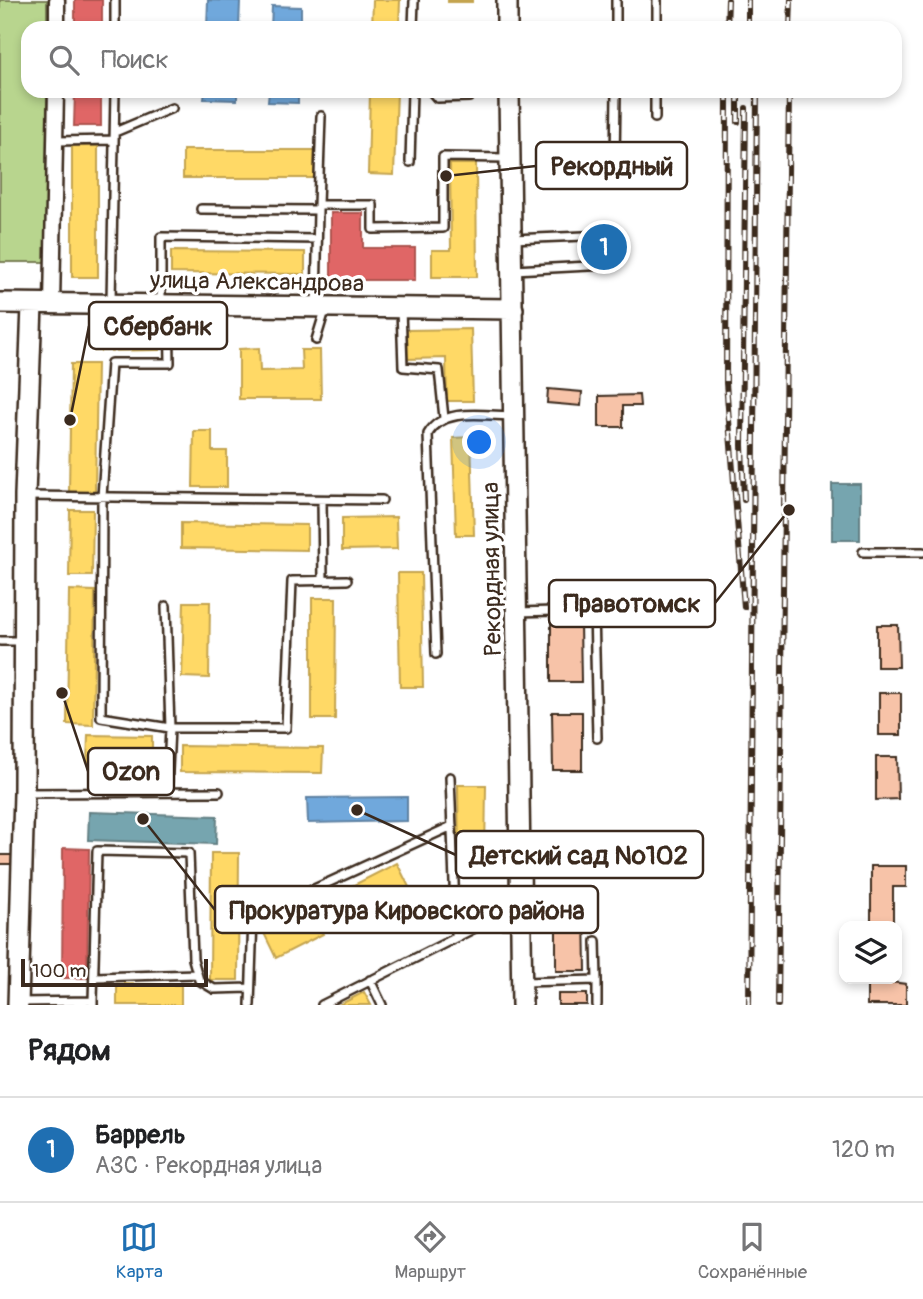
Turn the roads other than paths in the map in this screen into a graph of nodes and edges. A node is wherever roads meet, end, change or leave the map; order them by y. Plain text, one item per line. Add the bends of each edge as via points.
1 (57, 0) edge
2 (116, 0) edge
3 (414, 0) edge
4 (507, 0) edge
5 (616, 0) edge
6 (657, 0) edge
7 (57, 21) edge
8 (115, 21) edge
9 (413, 21) edge
10 (508, 21) edge
11 (616, 21) edge
12 (657, 21) edge
13 (56, 98) edge
14 (115, 98) edge
15 (412, 98) edge
16 (509, 98) edge
17 (616, 98) edge
18 (655, 98) edge
19 (172, 108) dead end
20 (321, 116) dead end
21 (654, 118) dead end
22 (115, 136) junction
23 (55, 141) junction
24 (511, 158) junction
25 (410, 162) dead end
26 (615, 163) dead end
27 (318, 208) junction
28 (201, 209) dead end
29 (317, 239) junction
30 (511, 239) junction
31 (512, 270) junction
32 (0, 303) edge
33 (32, 305) junction
34 (165, 305) junction
35 (52, 306) junction
36 (111, 306) junction
37 (321, 306) junction
38 (401, 308) junction
39 (513, 309) junction
40 (316, 340) dead end
41 (514, 416) junction
42 (444, 418) junction
43 (25, 495) junction
44 (102, 497) junction
45 (322, 500) junction
46 (382, 500) dead end
47 (863, 552) dead end
48 (923, 552) edge
49 (323, 580) junction
50 (347, 580) dead end
51 (166, 606) dead end
52 (516, 612) junction
53 (0, 641) edge
54 (24, 641) junction
55 (436, 654) dead end
56 (170, 728) junction
57 (597, 738) dead end
58 (450, 777) dead end
59 (167, 792) junction
60 (219, 792) dead end
61 (24, 793) junction
62 (452, 826) junction
63 (520, 924) junction
64 (456, 935) junction
65 (596, 941) dead end
66 (197, 974) junction
67 (94, 977) junction
68 (370, 980) junction
69 (597, 980) junction
70 (522, 982) junction
71 (250, 988) junction
72 (93, 1003) edge
73 (18, 1004) edge
74 (250, 1005) edge
75 (323, 1005) edge
76 (382, 1005) edge
77 (522, 1005) edge
78 (597, 1005) edge

1 - 7 street
2 - 8 lane
3 - 9 lane
4 - 10 street
5 - 11 lane
6 - 12 lane
13 - 23 street
14 - 22 lane
15 - 25 lane
16 - 24 street, Рекордная улица
17 - 26 lane
18 - 21 lane
19 - 22 lane
20 - 27 lane
22 - 23 lane
22 - 36 lane
23 - 35 street
24 - 27 lane via 443,157 443,228 373,229 373,205
24 - 30 street, Рекордная улица
27 - 28 lane
27 - 29 lane
29 - 34 lane via 161,237
29 - 37 lane
30 - 31 street, Рекордная улица
30 - 31 lane via 608,235 608,265
31 - 39 street, Рекордная улица
32 - 33 street, улица Александрова
33 - 35 street, улица Александрова
33 - 43 street
34 - 36 street, улица Александрова
34 - 37 street, улица Александрова
34 - 44 lane via 170,363 111,363
35 - 36 street, улица Александрова
37 - 38 street, улица Александрова
37 - 40 lane
38 - 39 street, улица Александрова
38 - 42 lane via 403,367 439,370
39 - 41 street, Рекордная улица
41 - 42 lane
41 - 52 street, Рекордная улица
42 - 55 lane via 435,422 428,434
43 - 44 lane
43 - 54 street
44 - 45 lane
44 - 56 lane via 102,718
45 - 46 lane
45 - 49 lane
47 - 48 lane
49 - 50 lane
49 - 56 lane via 292,581 286,727
51 - 56 lane
52 - 57 lane via 594,610
52 - 63 street, Рекордная улица
53 - 54 lane
54 - 61 street
56 - 59 lane
58 - 62 lane
59 - 60 lane
59 - 61 lane
61 - 73 street
62 - 64 lane
62 - 71 lane via 253,917
63 - 64 lane via 485,923
63 - 70 street, Рекордная улица
64 - 68 lane
65 - 69 lane
66 - 67 lane
66 - 67 lane via 189,853 97,851
66 - 71 lane via 214,989
67 - 72 lane
68 - 75 lane
68 - 76 lane
69 - 70 lane
69 - 78 lane
70 - 77 street, Рекордная улица
71 - 74 lane
72 - 73 lane

